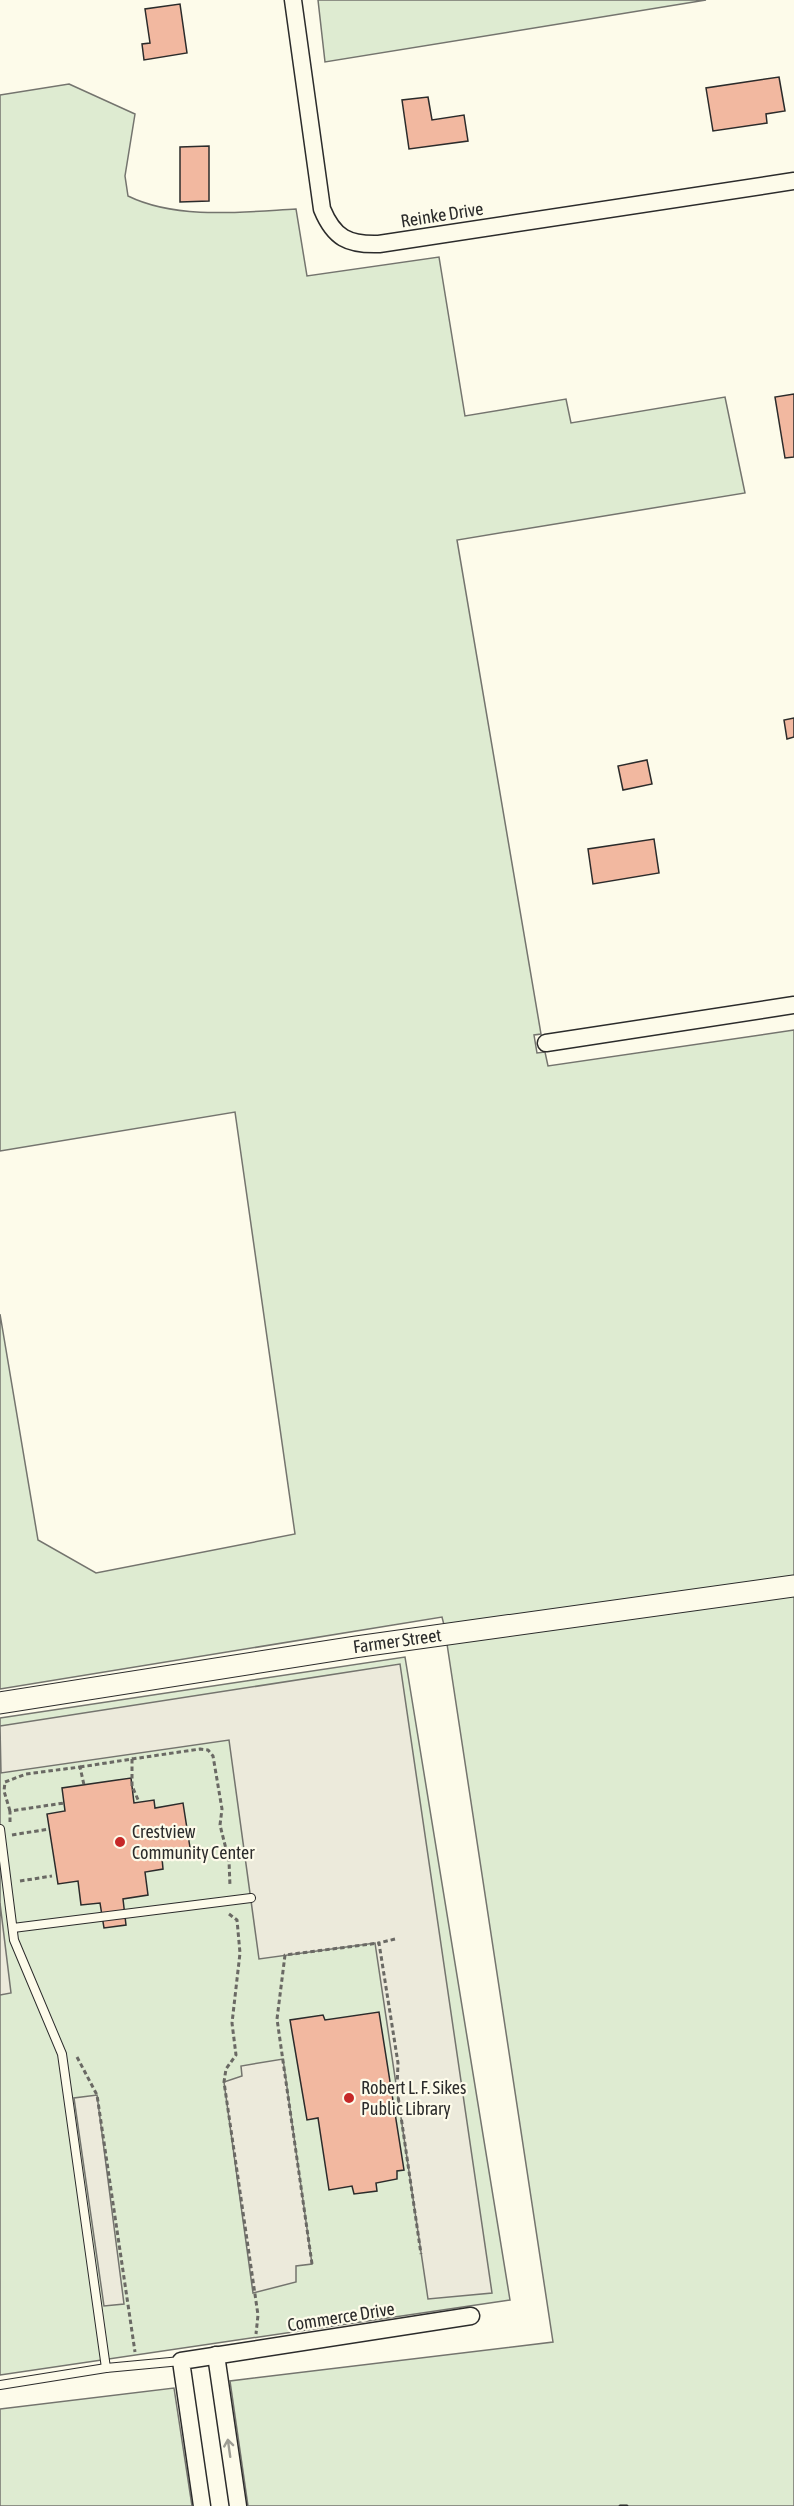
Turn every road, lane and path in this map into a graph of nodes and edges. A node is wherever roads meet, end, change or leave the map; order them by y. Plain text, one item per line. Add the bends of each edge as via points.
1 (293, 0) edge
2 (794, 181) edge
3 (794, 1005) edge
4 (546, 1043) dead end
5 (794, 1586) edge
6 (0, 1703) edge
7 (132, 1759) junction
8 (80, 1767) junction
9 (84, 1785) dead end
10 (139, 1802) dead end
11 (64, 1803) dead end
12 (10, 1811) junction
13 (0, 1829) edge
14 (50, 1829) dead end
15 (10, 1835) junction
16 (15, 1844) dead end
17 (18, 1874) dead end
18 (52, 1876) dead end
19 (251, 1898) dead end
20 (225, 1902) junction
21 (13, 1928) junction
22 (395, 1939) dead end
23 (379, 1943) junction
24 (76, 2056) dead end
25 (422, 2254) dead end
26 (312, 2264) dead end
27 (471, 2316) dead end
28 (256, 2337) dead end
29 (140, 2355) dead end
30 (216, 2355) junction
31 (181, 2361) junction
32 (106, 2368) junction
33 (0, 2385) edge
34 (202, 2506) edge
35 (238, 2506) edge

1 - 2 street, Reinke Drive via 322,209 328,224 339,235 358,245
3 - 4 street
5 - 6 street, Farmer Street via 355,1647
7 - 8 path
7 - 10 path via 132,1786
7 - 20 path via 200,1749 213,1756 230,1876 230,1886 223,1892
8 - 9 path
8 - 12 path via 26,1774 5,1782
11 - 12 path
12 - 15 path
13 - 21 lane
14 - 15 path
15 - 16 path
17 - 18 path via 16,1882
19 - 20 lane
20 - 21 lane
20 - 28 path via 227,1912 237,1920 240,1953 232,2023 236,2055 226,2069 224,2082 258,2315
21 - 32 lane via 14,1940 62,2054
22 - 23 path
23 - 25 path
23 - 26 path via 285,1955 277,2019
24 - 29 path via 97,2095 136,2358
27 - 30 street, Commerce Drive
30 - 31 street, Commerce Drive
35 -> 30 street
31 - 32 lane
31 - 34 street
32 - 33 lane

